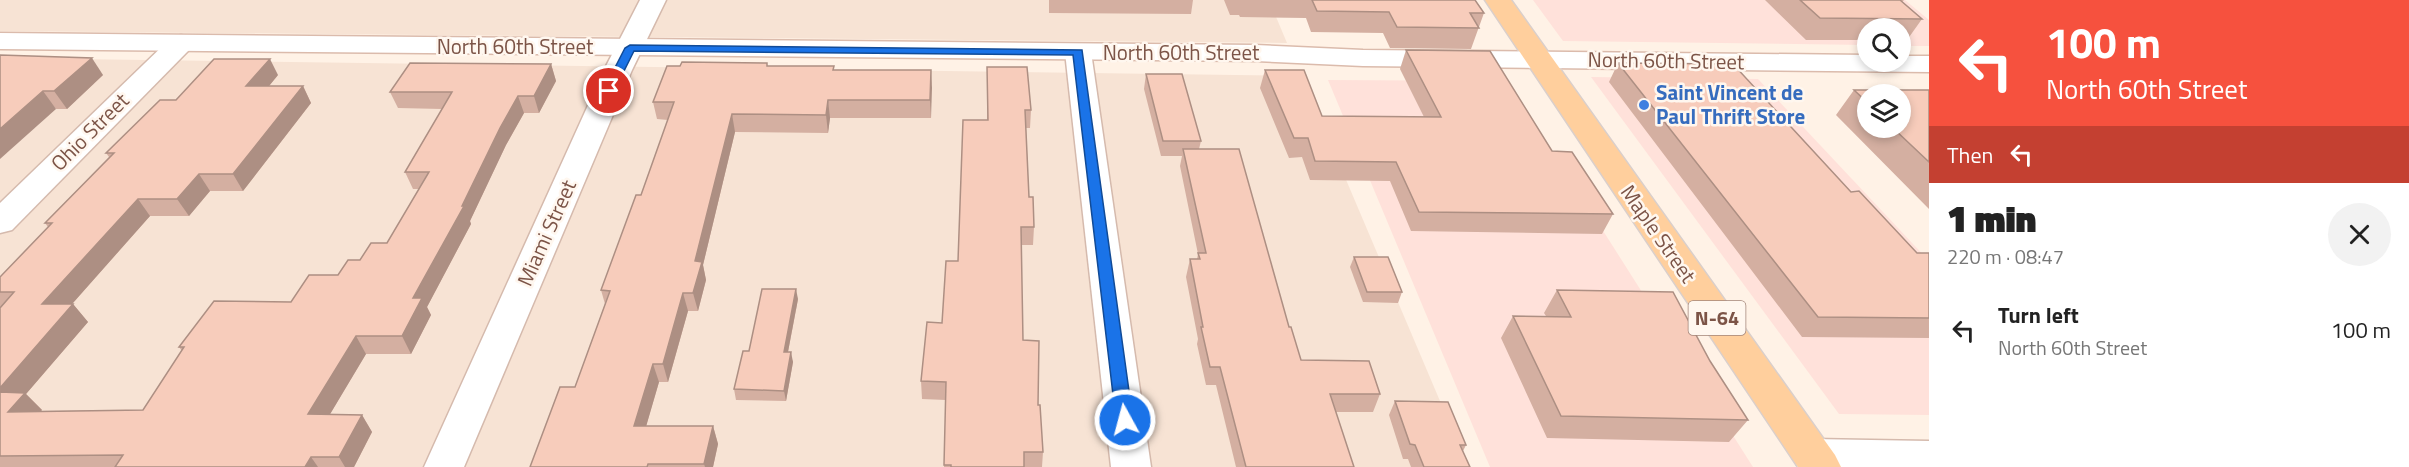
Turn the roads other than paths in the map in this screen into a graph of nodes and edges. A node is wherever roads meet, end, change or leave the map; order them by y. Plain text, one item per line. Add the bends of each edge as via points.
1 (653, 0) edge
2 (1498, 0) edge
3 (0, 41) edge
4 (181, 43) junction
5 (630, 48) junction
6 (1078, 52) junction
7 (1538, 60) junction
8 (1929, 64) edge
9 (0, 222) edge
10 (1929, 458) edge
11 (1817, 461) edge
12 (444, 467) edge
13 (1131, 467) edge

1 - 5 street, Miami Street
2 - 7 main road, Maple Street / N-64
3 - 4 street, North 60th Street
4 - 5 street, North 60th Street
4 - 9 street, Ohio Street
5 - 6 street, North 60th Street
5 - 12 street, Miami Street
6 - 7 street, North 60th Street
6 - 13 street
7 - 8 street, North 60th Street
7 - 11 main road, Maple Street / N-64
10 - 11 street

